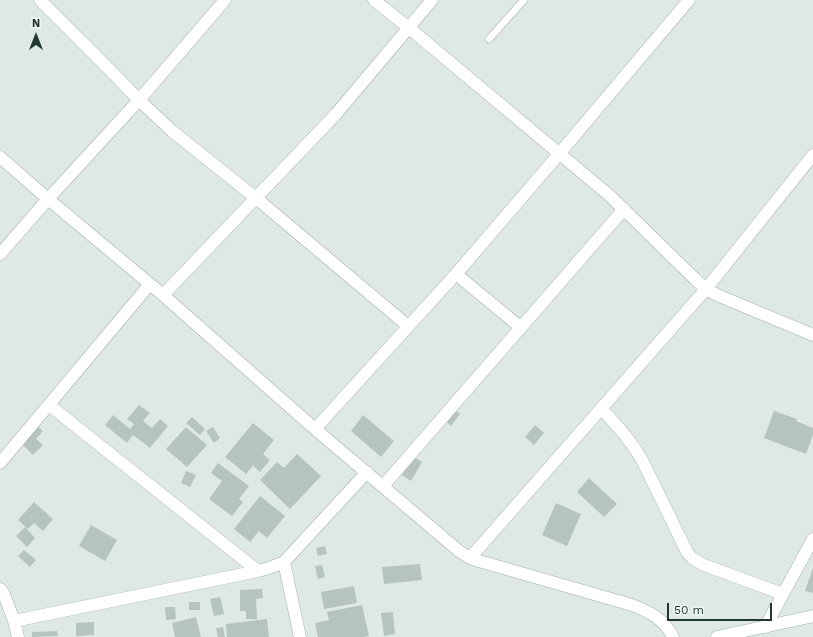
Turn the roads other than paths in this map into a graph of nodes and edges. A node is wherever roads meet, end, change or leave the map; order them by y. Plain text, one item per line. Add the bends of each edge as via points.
1 (40, 0) edge
2 (224, 0) edge
3 (374, 0) edge
4 (432, 0) edge
5 (524, 0) edge
6 (689, 0) edge
7 (409, 28) junction
8 (489, 39) dead end
9 (139, 100) junction
10 (559, 154) junction
11 (813, 155) edge
12 (0, 157) edge
13 (256, 198) junction
14 (48, 199) junction
15 (624, 209) junction
16 (0, 254) edge
17 (456, 274) junction
18 (150, 284) junction
19 (706, 289) junction
20 (163, 295) junction
21 (408, 326) junction
22 (520, 327) junction
23 (813, 336) edge
24 (49, 405) junction
25 (601, 408) junction
26 (315, 429) junction
27 (0, 463) edge
28 (367, 472) junction
29 (383, 486) junction
30 (813, 539) edge
31 (470, 558) junction
32 (284, 562) junction
33 (258, 571) junction
34 (0, 589) edge
35 (783, 594) junction
36 (813, 616) edge
37 (14, 621) junction
38 (765, 626) junction
39 (18, 637) edge
40 (300, 637) edge
41 (673, 637) edge
42 (720, 637) edge

1 - 9 street
2 - 9 street
3 - 7 street
4 - 7 street
5 - 8 lane
6 - 10 street
7 - 10 street
7 - 13 street via 336,114
9 - 13 street
9 - 14 street
10 - 15 street
10 - 17 street
11 - 19 street
12 - 14 street
13 - 20 street
13 - 21 street
14 - 16 street
14 - 18 street
15 - 19 street
15 - 22 street
17 - 21 street
17 - 22 street
18 - 20 street
18 - 24 street
19 - 23 street
19 - 25 street
20 - 26 street
21 - 26 street
22 - 29 street
24 - 27 street
24 - 33 street
25 - 31 street
25 - 35 street via 636,448 692,558 704,565
26 - 28 street
28 - 29 street
28 - 32 street
29 - 31 street
30 - 35 street
31 - 41 street via 647,610 660,619
32 - 33 street
32 - 40 street
33 - 37 street
34 - 37 street
35 - 38 street
36 - 38 street
37 - 39 street
38 - 42 street

